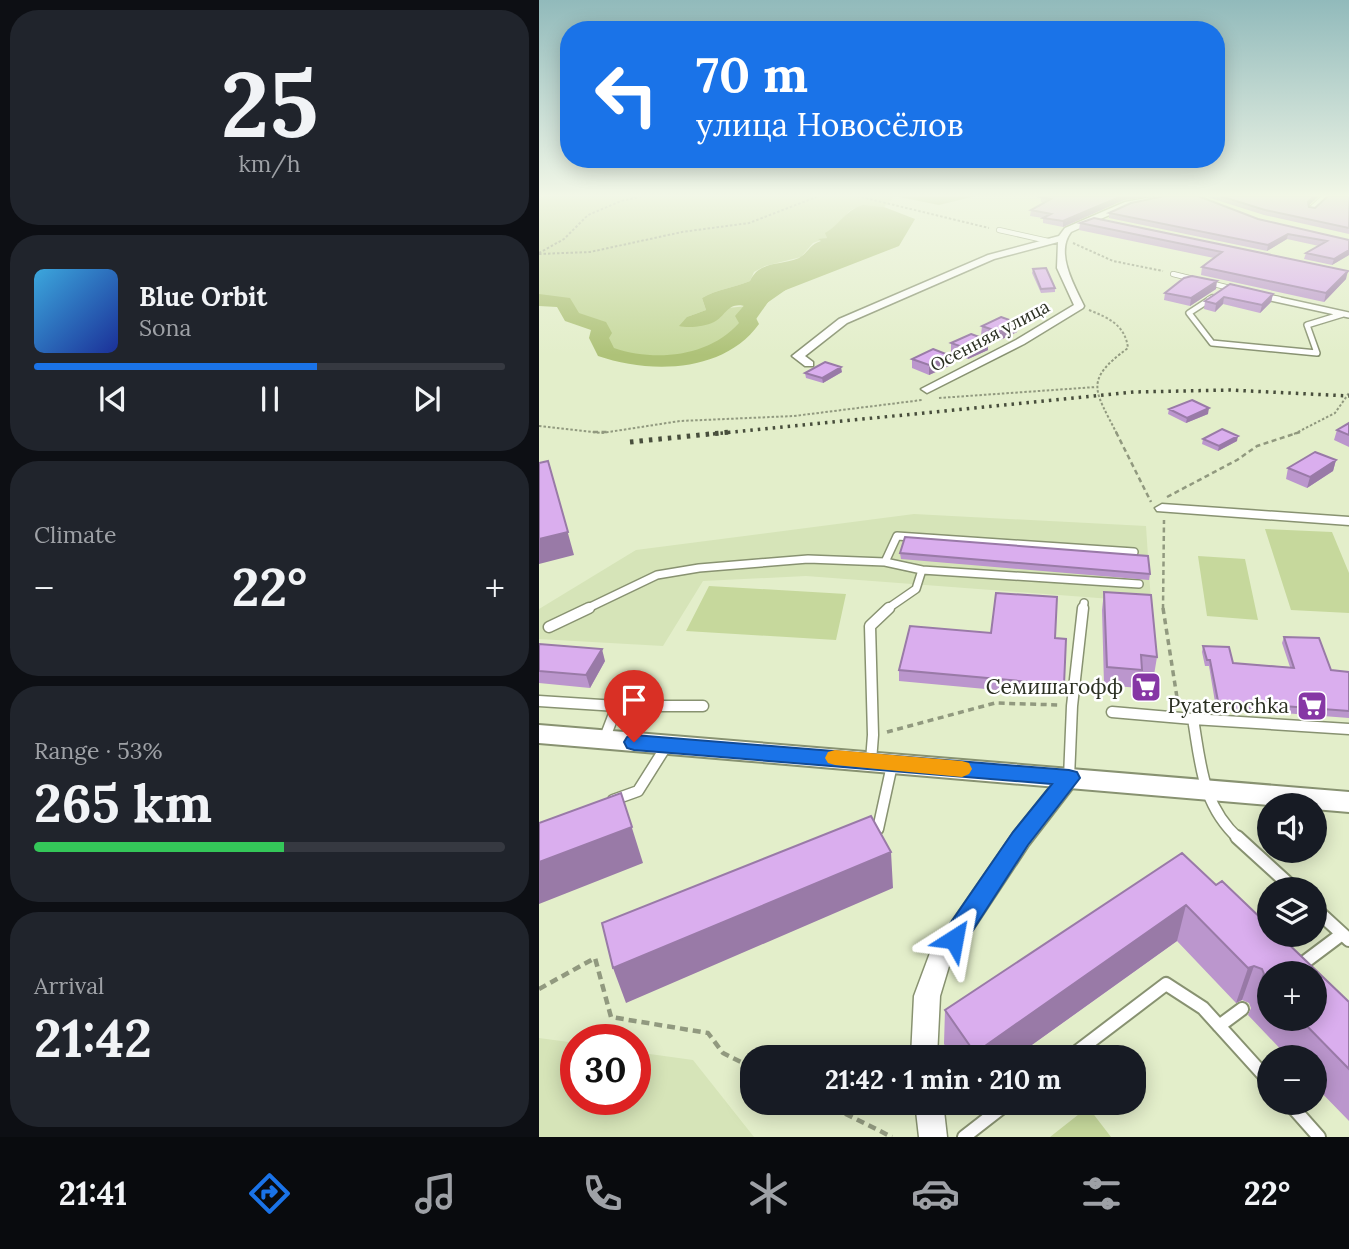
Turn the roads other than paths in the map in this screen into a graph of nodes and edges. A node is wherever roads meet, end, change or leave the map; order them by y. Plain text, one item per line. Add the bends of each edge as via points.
1 (1019, 249) edge
2 (1063, 249) edge
3 (1173, 274) road end
4 (1227, 287) junction
5 (1240, 290) edge
6 (1253, 293) edge
7 (1346, 315) edge
8 (809, 364) dead end
9 (927, 389) dead end
10 (1162, 508) road end
11 (1349, 521) edge
12 (1134, 552) edge
13 (885, 562) junction
14 (922, 570) junction
15 (1139, 584) dead end
16 (1084, 603) dead end
17 (549, 627) dead end
18 (539, 701) edge
19 (617, 706) junction
20 (703, 706) dead end
21 (1112, 712) dead end
22 (1193, 719) junction
23 (1349, 729) edge
24 (539, 734) edge
25 (604, 740) junction
26 (667, 745) junction
27 (882, 762) junction
28 (1069, 778) junction
29 (1205, 792) junction
30 (1349, 802) edge
31 (601, 804) edge
32 (853, 838) edge
33 (1281, 877) edge
34 (1327, 920) edge
35 (1346, 937) edge
36 (1309, 961) edge
37 (1242, 1009) dead end
38 (1219, 1026) junction
39 (925, 1045) edge
40 (1086, 1045) edge
41 (1257, 1068) edge
42 (930, 1115) edge
43 (992, 1115) edge
44 (1300, 1115) edge
45 (933, 1137) edge
46 (964, 1137) edge
47 (1319, 1137) edge

1 - 8 street via 843,321 799,356
2 - 9 street, Осенняя улица via 1062,268 1079,306
3 - 4 lane
4 - 5 lane
4 - 7 lane via 1189,313 1212,343 1317,354 1307,325
6 - 7 lane
10 - 11 street
12 - 13 lane via 897,536
13 - 14 lane
13 - 17 lane via 808,559 657,575
14 - 15 lane
14 - 27 lane via 916,589 894,602 870,626 873,736
16 - 28 lane
18 - 19 lane
19 - 20 lane
19 - 25 lane
21 - 22 lane
22 - 23 lane
22 - 29 lane
24 - 25 street
25 - 26 street
26 - 27 street
26 - 31 lane via 638,791
27 - 28 street
27 - 32 lane via 878,829
28 - 29 street
28 - 39 street via 1021,839 939,961 927,996
29 - 30 street
29 - 33 lane via 1225,826
34 - 35 lane
35 - 36 lane
37 - 38 lane
38 - 40 lane via 1203,1008 1166,984
38 - 41 lane
42 - 45 street
43 - 46 lane
44 - 47 lane

